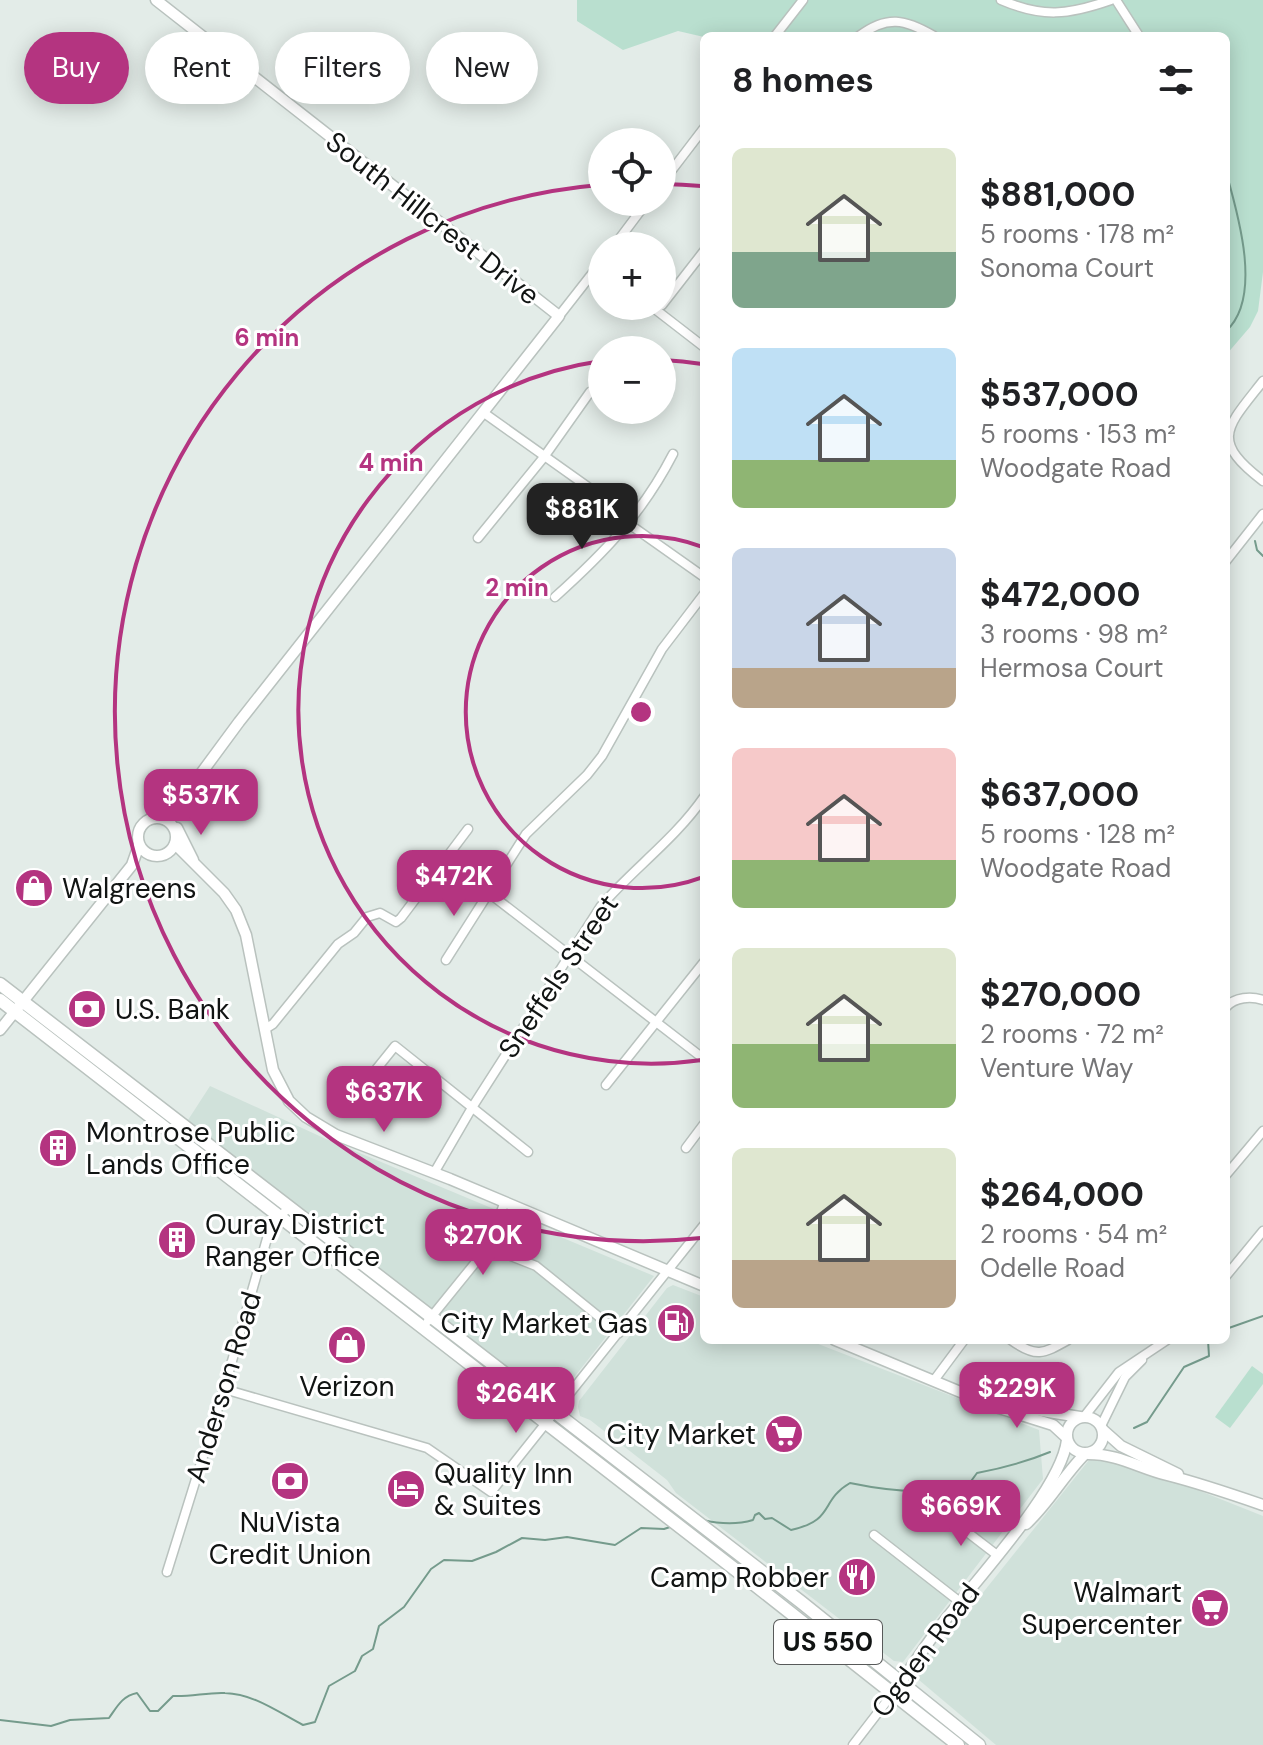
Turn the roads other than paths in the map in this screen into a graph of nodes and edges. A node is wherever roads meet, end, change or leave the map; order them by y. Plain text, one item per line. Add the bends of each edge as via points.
1 (156, 0) edge
2 (803, 0) edge
3 (1001, 0) edge
4 (1113, 0) edge
5 (778, 32) edge
6 (865, 32) edge
7 (927, 32) edge
8 (1136, 32) edge
9 (700, 133) edge
10 (676, 165) edge
11 (700, 256) edge
12 (588, 281) edge
13 (676, 285) edge
14 (559, 316) junction
15 (673, 320) edge
16 (700, 344) edge
17 (1263, 381) edge
18 (588, 395) edge
19 (484, 413) junction
20 (1230, 428) edge
21 (1230, 448) edge
22 (673, 454) dead end
23 (544, 457) junction
24 (1263, 481) edge
25 (1263, 514) edge
26 (629, 524) junction
27 (478, 538) dead end
28 (1230, 556) edge
29 (700, 574) edge
30 (555, 597) dead end
31 (700, 599) edge
32 (180, 802) junction
33 (700, 802) edge
34 (154, 818) junction
35 (173, 823) junction
36 (468, 829) dead end
37 (175, 844) junction
38 (139, 845) junction
39 (166, 854) junction
40 (151, 856) junction
41 (132, 865) junction
42 (199, 870) junction
43 (489, 893) junction
44 (570, 956) junction
45 (446, 960) dead end
46 (700, 967) edge
47 (0, 984) edge
48 (0, 1000) edge
49 (1263, 1000) edge
50 (1230, 1003) edge
51 (19, 1007) junction
52 (656, 1023) junction
53 (265, 1029) junction
54 (0, 1030) edge
55 (700, 1056) edge
56 (366, 1082) dead end
57 (606, 1085) dead end
58 (473, 1106) junction
59 (700, 1129) edge
60 (1263, 1131) edge
61 (686, 1148) dead end
62 (528, 1152) dead end
63 (1230, 1170) edge
64 (434, 1173) junction
65 (504, 1204) junction
66 (284, 1212) junction
67 (700, 1230) edge
68 (1263, 1231) edge
69 (488, 1247) junction
70 (1230, 1271) edge
71 (668, 1272) junction
72 (700, 1284) edge
73 (427, 1322) junction
74 (619, 1333) junction
75 (845, 1344) edge
76 (961, 1344) edge
77 (1016, 1344) edge
78 (1060, 1344) edge
79 (1161, 1344) edge
80 (1162, 1344) edge
81 (935, 1379) junction
82 (224, 1389) junction
83 (983, 1400) junction
84 (555, 1412) junction
85 (1082, 1417) junction
86 (546, 1423) junction
87 (1102, 1428) junction
88 (1066, 1438) junction
89 (1087, 1454) junction
90 (1183, 1477) junction
91 (1263, 1505) edge
92 (945, 1515) dead end
93 (874, 1535) dead end
94 (997, 1555) junction
95 (167, 1572) dead end
96 (960, 1602) junction
97 (897, 1687) junction
98 (853, 1745) edge
99 (958, 1745) edge
100 (979, 1745) edge

1 - 14 street, South Hillcrest Drive
2 - 5 street
3 - 4 street via 1023,10 1056,14
4 - 8 street
6 - 7 street via 894,20
9 - 10 street
11 - 13 street
12 - 14 street
14 - 19 street
15 - 16 street
17 - 20 street
18 - 23 street
19 - 23 street
19 - 32 street
21 - 24 street
22 - 26 street
23 - 26 street
23 - 27 street
25 - 28 street
26 - 29 street
26 - 30 street
31 - 43 street via 662,649 602,756 526,834
32 - 34 street
32 - 35 street
33 - 44 street, Sneffels Street via 671,839 601,906
34 - 35 street
34 - 38 street via 139,831
35 - 37 street
35 - 42 street
36 - 53 street via 401,918 396,922 380,913 367,917
37 - 39 street
37 - 42 street
38 - 40 street
38 - 41 street
39 - 40 street
39 - 42 street
40 - 41 street
41 - 51 street
42 - 53 street via 236,910
43 - 44 street
43 - 45 street
44 - 52 street
44 - 58 street, Sneffels Street
46 - 52 street
47 - 51 highway, US 550
48 - 51 highway, US 550
49 - 50 street
51 - 54 street
51 - 66 highway, US 550
52 - 55 street
52 - 57 street
53 - 64 street via 278,1082 306,1117 336,1135
56 - 58 street via 395,1046
58 - 62 street
58 - 64 street, Sneffels Street
59 - 61 street
60 - 63 street
64 - 65 street
65 - 69 street
65 - 71 street
66 - 73 highway, US 550
66 - 82 street, Anderson Road via 268,1235
67 - 71 street
68 - 70 street
69 - 73 street
69 - 74 street via 536,1266
71 - 72 street
71 - 74 street
73 - 84 highway, US 550
73 - 86 highway, US 550
74 - 84 street
75 - 81 street
76 - 81 street
77 - 78 street via 1027,1352 1045,1352
79 - 85 street via 1119,1372
80 - 87 street via 1125,1377
81 - 83 street
82 - 86 street via 427,1448 491,1492
82 - 95 street, Anderson Road
83 - 85 street
83 - 88 street via 1053,1425
84 - 86 street
84 - 97 highway, US 550
85 - 87 street via 1094,1419
85 - 88 street via 1072,1422
86 - 97 highway, US 550
87 - 89 street via 1102,1442
87 - 90 street via 1121,1446
88 - 89 street via 1075,1452
88 - 94 street, Ogden Road via 1060,1468
89 - 90 street via 1122,1458
89 - 94 street, Ogden Road
90 - 91 street
92 - 94 street
93 - 96 street
94 - 96 street, Ogden Road
96 - 97 street, Ogden Road
97 - 98 street, Ogden Road
97 - 99 highway, US 550
97 - 100 highway, US 550

